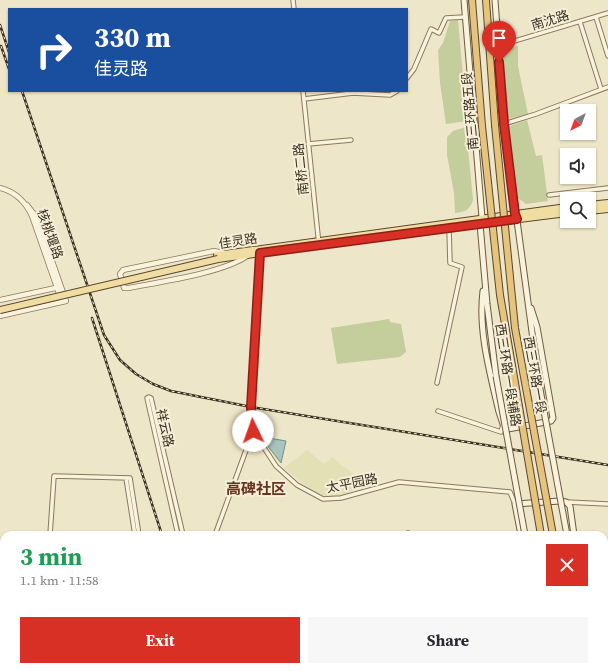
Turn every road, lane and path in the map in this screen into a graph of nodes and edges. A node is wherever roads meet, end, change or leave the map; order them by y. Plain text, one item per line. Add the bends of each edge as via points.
1 (464, 0) edge
2 (472, 0) edge
3 (486, 0) edge
4 (495, 0) edge
5 (608, 13) edge
6 (465, 16) junction
7 (596, 17) junction
8 (580, 22) junction
9 (498, 46) junction
10 (608, 56) edge
11 (408, 77) edge
12 (608, 87) edge
13 (601, 89) junction
14 (303, 92) edge
15 (395, 92) edge
16 (304, 99) junction
17 (504, 124) junction
18 (351, 140) dead end
19 (308, 144) junction
20 (0, 188) edge
21 (608, 188) edge
22 (549, 195) dead end
23 (608, 203) edge
24 (596, 204) edge
25 (560, 208) edge
26 (608, 209) edge
27 (596, 210) edge
28 (560, 214) edge
29 (516, 217) junction
30 (504, 218) joint
31 (491, 219) joint
32 (481, 221) junction
33 (449, 228) junction
34 (319, 243) junction
35 (260, 250) junction
36 (224, 254) junction
37 (249, 254) junction
38 (218, 257) junction
39 (485, 280) junction
40 (60, 287) junction
41 (527, 297) junction
42 (0, 300) edge
43 (0, 305) edge
44 (0, 310) edge
45 (0, 316) edge
46 (437, 383) dead end
47 (438, 411) dead end
48 (503, 424) junction
49 (253, 431) junction
50 (128, 478) junction
51 (566, 502) junction
52 (515, 504) junction
53 (608, 504) edge
54 (50, 531) edge
55 (135, 531) edge
56 (138, 531) edge
57 (177, 531) edge
58 (181, 531) edge
59 (216, 531) edge
60 (520, 531) edge
61 (524, 531) edge
62 (540, 531) edge
63 (552, 531) edge
64 (566, 531) edge
65 (573, 531) edge

1 - 6 main road, 西三环路一段辅路
2 - 31 highway, 南三环路五段, bridge
3 - 30 highway, 南三环路五段, bridge
4 - 9 main road
5 - 7 street, 南沈路
6 - 11 street via 446,18 440,33 431,29 414,69
6 - 32 main road, 西三环路一段辅路
7 - 8 street, 南沈路
7 - 10 street
8 - 9 street, 南沈路
8 - 13 street
9 - 17 main road
12 - 13 street
13 - 17 street
14 - 16 street, 南桥二路
15 - 16 street via 390,95 352,93
16 - 19 street, 南桥二路
17 - 29 main road
18 - 19 street
19 - 34 street, 南桥二路
20 - 40 street, 核桃堰路 via 14,194 27,205
21 - 22 street
23 - 24 main road
25 - 29 main road
26 - 27 main road
28 - 29 main road
29 - 32 main road
29 - 41 main road
30 - 63 highway, 西三环路一段, bridge via 515,328
31 - 62 highway, 西三环路一段, bridge via 507,340
32 - 33 main road, 佳灵路
32 - 34 main road, 佳灵路
32 - 39 main road, 西三环路一段辅路
33 - 34 main road, 佳灵路
33 - 46 street via 450,263 462,267
34 - 35 main road, 佳灵路
35 - 36 main road, 佳灵路
35 - 37 main road, 佳灵路
35 - 49 street, 太平园路 via 251,407
36 - 37 street via 214,251 123,270 120,274 123,286 129,288 237,263
36 - 38 main road, 佳灵路
37 - 38 main road, 佳灵路
38 - 43 main road, 佳灵路
38 - 44 main road, 佳灵路, bridge
39 - 48 main road via 482,304 483,332
39 - 61 main road, 西三环路一段辅路, bridge via 496,376
40 - 42 street
40 - 45 street via 66,301
41 - 48 main road via 537,327 553,418 551,421 508,429
41 - 64 main road, bridge via 539,384
47 - 48 street via 501,432
49 - 52 street, 太平园路 via 256,439 283,474 323,499 341,498 399,482 510,492
49 - 59 street
50 - 54 street via 54,476
50 - 55 street
50 - 56 street
51 - 52 main road
51 - 53 street
51 - 65 main road via 570,506
52 - 60 main road
57 - 58 street, 祥云路 via 147,398 149,397

